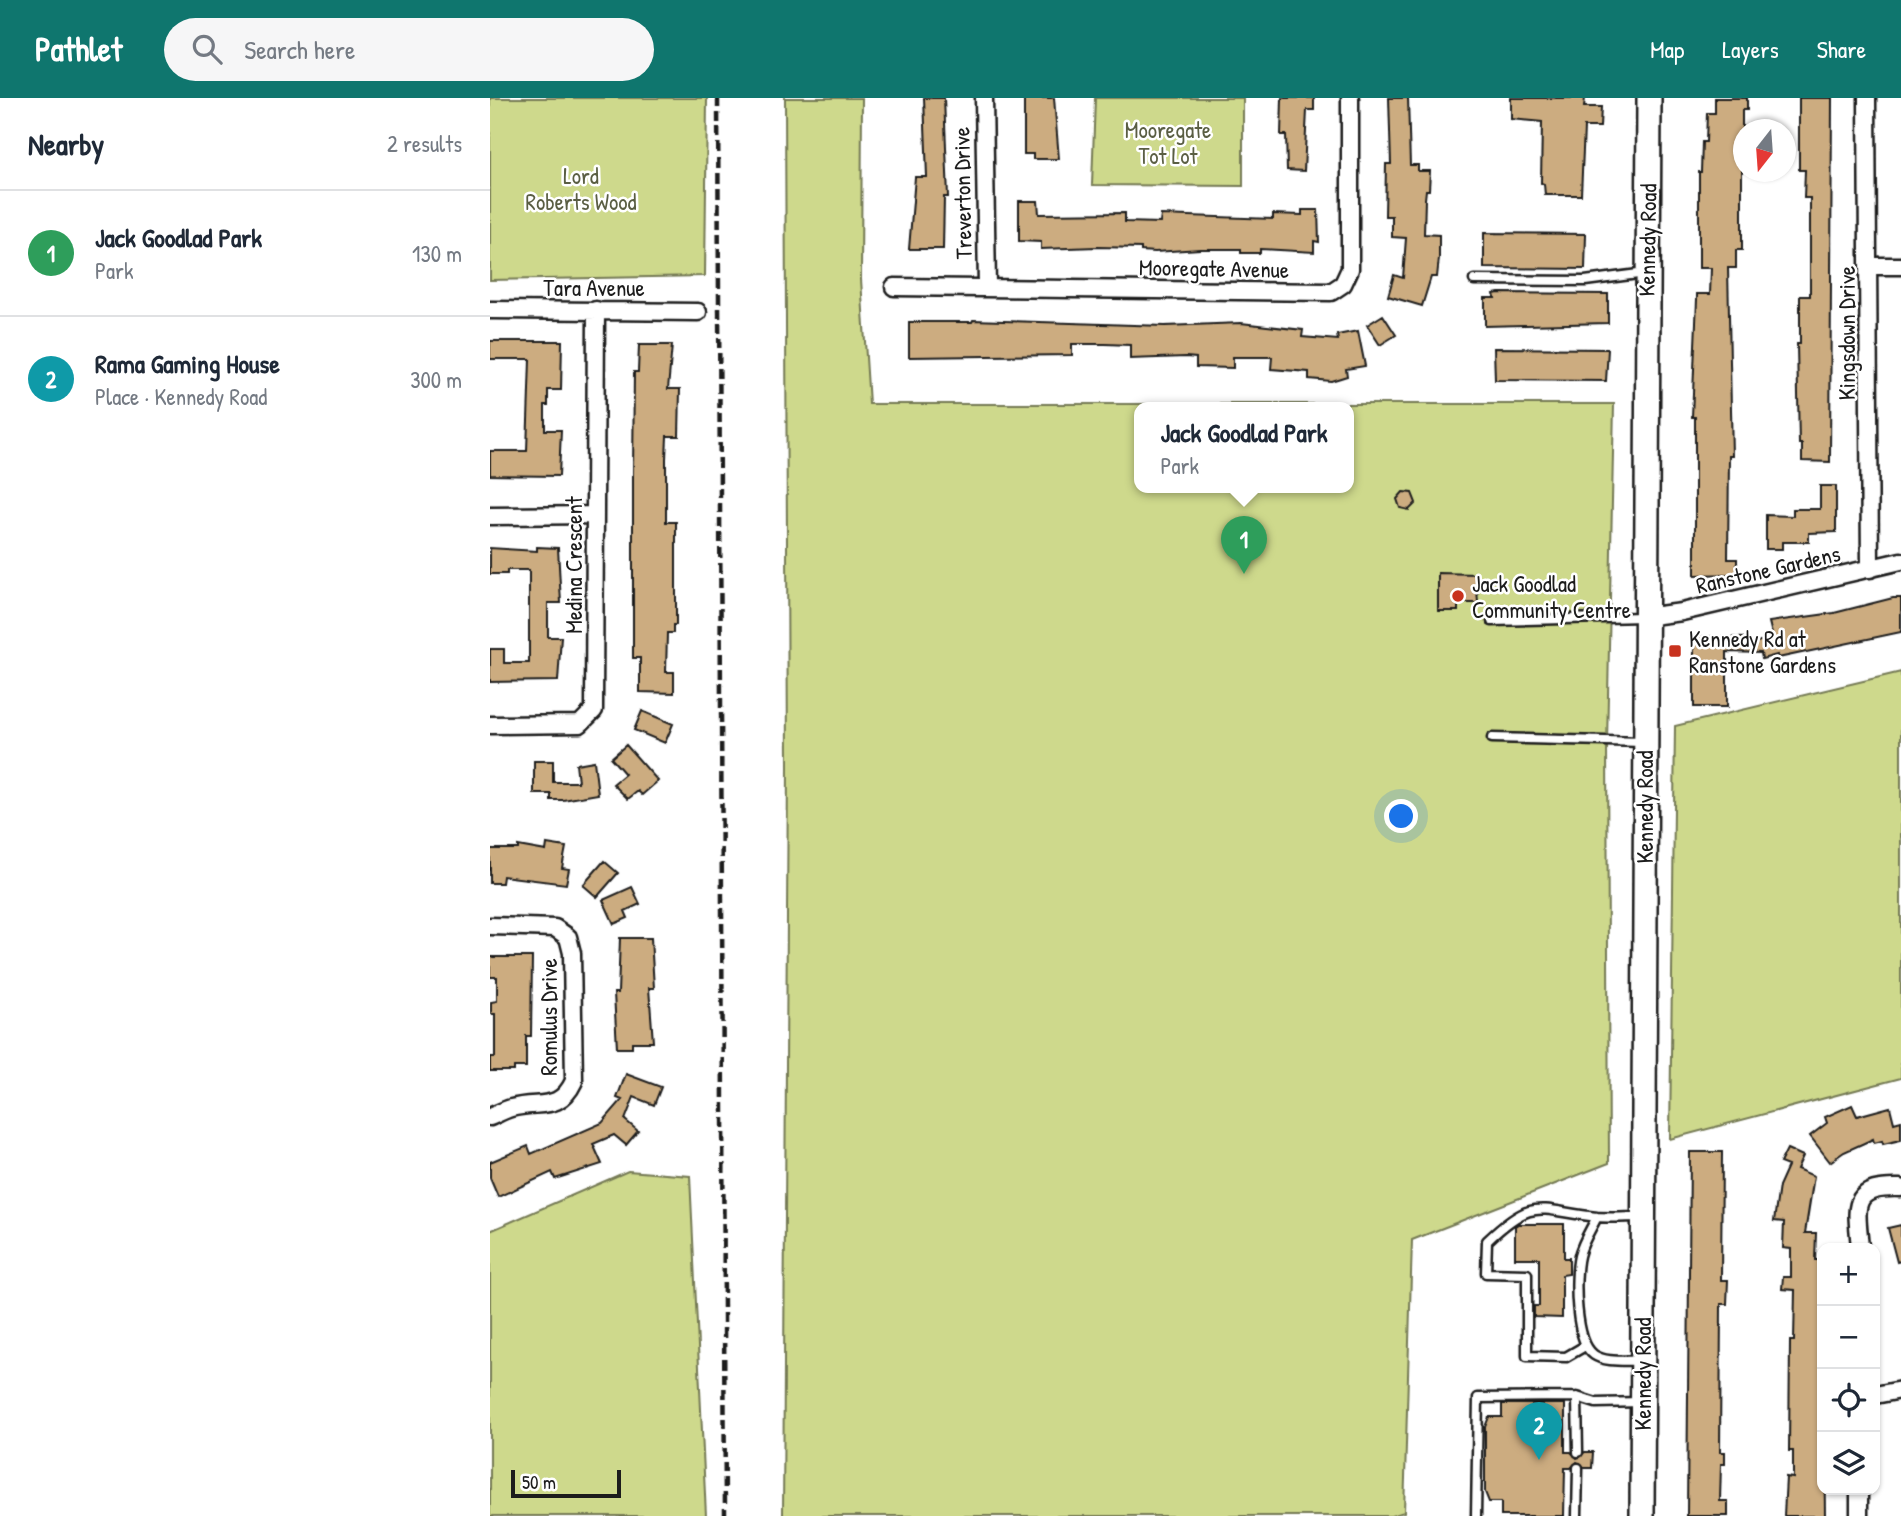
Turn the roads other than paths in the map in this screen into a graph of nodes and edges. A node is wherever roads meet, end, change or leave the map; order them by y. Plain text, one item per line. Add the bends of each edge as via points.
1 (984, 98) edge
2 (1350, 98) edge
3 (1649, 98) edge
4 (1867, 98) edge
5 (1869, 265) junction
6 (1901, 266) edge
7 (1647, 272) junction
8 (1474, 280) dead end
9 (894, 287) dead end
10 (987, 287) junction
11 (490, 310) edge
12 (596, 310) junction
13 (698, 312) dead end
14 (595, 515) junction
15 (490, 516) edge
16 (1901, 561) edge
17 (1870, 569) junction
18 (1644, 617) junction
19 (1492, 621) dead end
20 (490, 725) edge
21 (1492, 738) dead end
22 (1644, 742) junction
23 (490, 926) edge
24 (490, 1117) edge
25 (1901, 1188) edge
26 (1597, 1217) junction
27 (1642, 1217) junction
28 (1859, 1243) edge
29 (1585, 1346) junction
30 (1642, 1361) junction
31 (1901, 1390) edge
32 (1880, 1394) edge
33 (1577, 1397) junction
34 (1642, 1402) junction
35 (1578, 1452) dead end
36 (1578, 1468) dead end
37 (1859, 1495) edge
38 (1476, 1516) edge
39 (1577, 1516) edge
40 (1642, 1516) edge
41 (1859, 1516) edge

1 - 10 street, Treverton Drive
2 - 10 street, Mooregate Avenue via 1350,270 1343,284 1331,292
3 - 7 main road, Kennedy Road
4 - 5 street, Kingsdown Drive
5 - 6 street
5 - 17 street, Kingsdown Drive
7 - 8 lane via 1585,281
7 - 18 main road, Kennedy Road
9 - 10 street, Mooregate Avenue
11 - 12 street, Tara Avenue
12 - 13 street, Tara Avenue
12 - 14 street, Medina Crescent
14 - 15 street
14 - 20 street, Medina Crescent via 594,710 580,724
16 - 17 street, Ranstone Gardens
17 - 18 street, Ranstone Gardens
18 - 19 lane
18 - 22 main road, Kennedy Road
21 - 22 lane
22 - 27 main road, Kennedy Road
23 - 24 street, Romulus Drive via 555,928 568,937 574,1081 568,1095 556,1103 511,1108
25 - 28 street via 1872,1189 1861,1198 1855,1211
26 - 27 lane
26 - 29 lane via 1580,1253 1576,1276
26 - 29 lane via 1550,1207 1530,1209 1508,1220 1486,1241 1486,1273 1527,1274 1527,1356 1566,1357
27 - 30 main road, Kennedy Road
29 - 30 lane via 1607,1360
30 - 34 main road, Kennedy Road
31 - 32 street
33 - 34 lane via 1596,1403
33 - 35 lane
33 - 38 lane via 1478,1398
34 - 40 main road, Kennedy Road
36 - 39 lane
37 - 41 street

